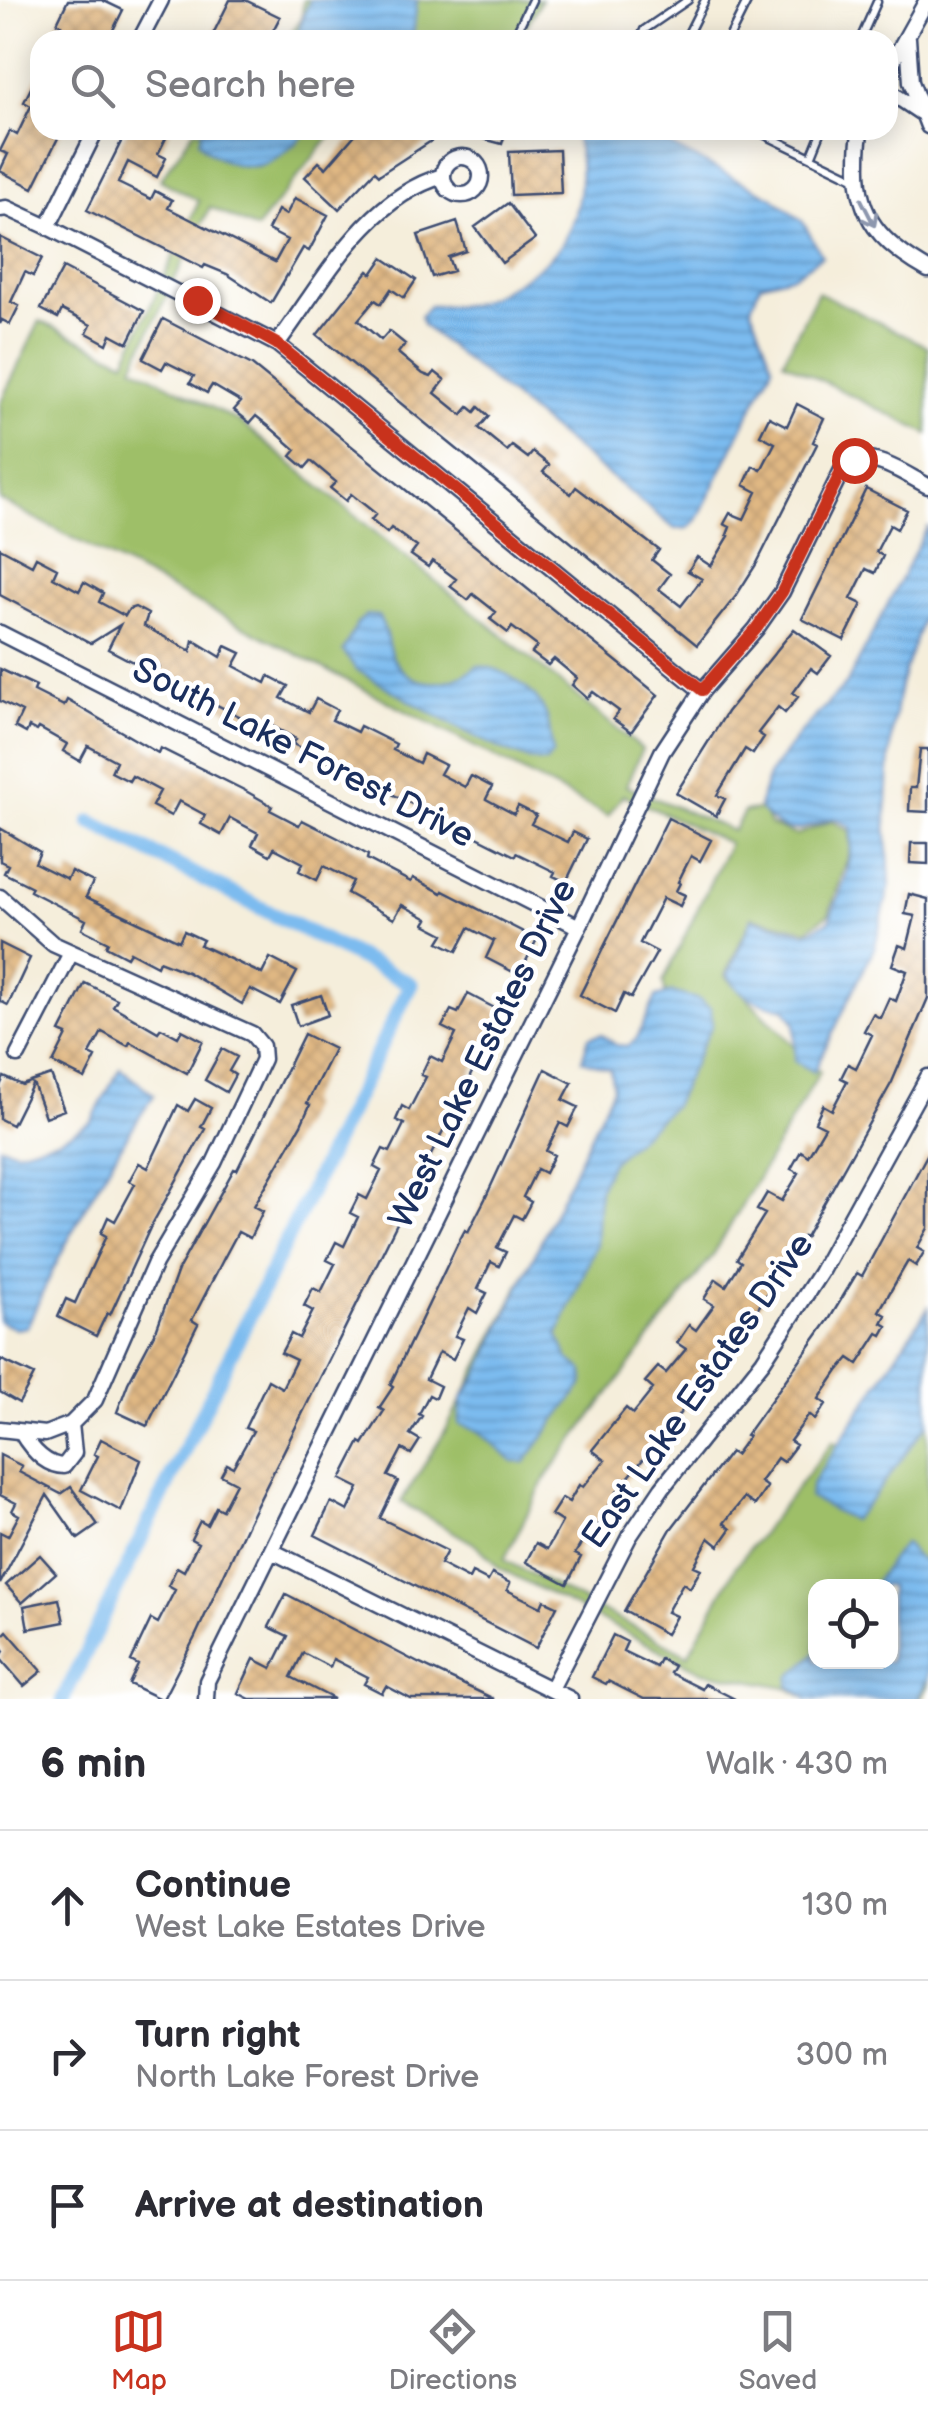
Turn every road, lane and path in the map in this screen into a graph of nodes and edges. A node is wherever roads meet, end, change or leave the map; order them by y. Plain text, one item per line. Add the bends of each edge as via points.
1 (161, 0) edge
2 (532, 0) edge
3 (688, 0) edge
4 (705, 0) edge
5 (748, 0) edge
6 (927, 0) edge
7 (876, 1) edge
8 (145, 30) edge
9 (517, 30) edge
10 (644, 30) edge
11 (690, 30) edge
12 (733, 30) edge
13 (864, 30) edge
14 (908, 38) junction
15 (898, 54) edge
16 (898, 97) edge
17 (924, 120) edge
18 (91, 140) edge
19 (776, 140) edge
20 (818, 140) edge
21 (860, 140) edge
22 (811, 157) junction
23 (444, 176) dead end
24 (857, 179) junction
25 (0, 209) edge
26 (48, 226) junction
27 (924, 266) edge
28 (277, 344) junction
29 (928, 486) edge
30 (0, 633) edge
31 (702, 690) junction
32 (0, 897) edge
33 (579, 927) junction
34 (71, 952) junction
35 (18, 1055) dead end
36 (928, 1077) edge
37 (0, 1418) edge
38 (71, 1424) junction
39 (12, 1431) edge
40 (272, 1550) junction
41 (551, 1689) junction
42 (206, 1699) edge
43 (570, 1699) edge

1 - 8 street
2 - 9 lane
3 - 10 lane
4 - 11 lane
5 - 12 lane
6 - 14 street
7 - 13 lane
14 - 15 street
14 - 17 street via 910,82
16 - 17 street
18 - 26 street
19 - 22 lane
20 - 22 lane
21 - 24 street
22 - 24 lane
23 - 28 street via 418,183 366,223
24 -> 27 street via 862,209 884,240
25 - 26 street
26 - 28 street
28 - 31 street
29 - 31 street, West Lake Estates Drive via 874,459 854,460 842,470 782,592
30 - 33 street, South Lake Forest Drive
31 - 33 street, West Lake Estates Drive via 662,752
32 - 34 street
33 - 40 street, West Lake Estates Drive
34 - 35 street
34 - 38 street via 252,1034 262,1046 222,1146 156,1263 95,1400
36 - 41 street, East Lake Estates Drive via 820,1274 763,1361 628,1537
37 - 39 street
38 - 39 street via 45,1434
38 - 39 street via 74,1453 64,1466
40 - 41 street
40 - 42 street, West Lake Estates Drive via 207,1682
41 - 43 street

